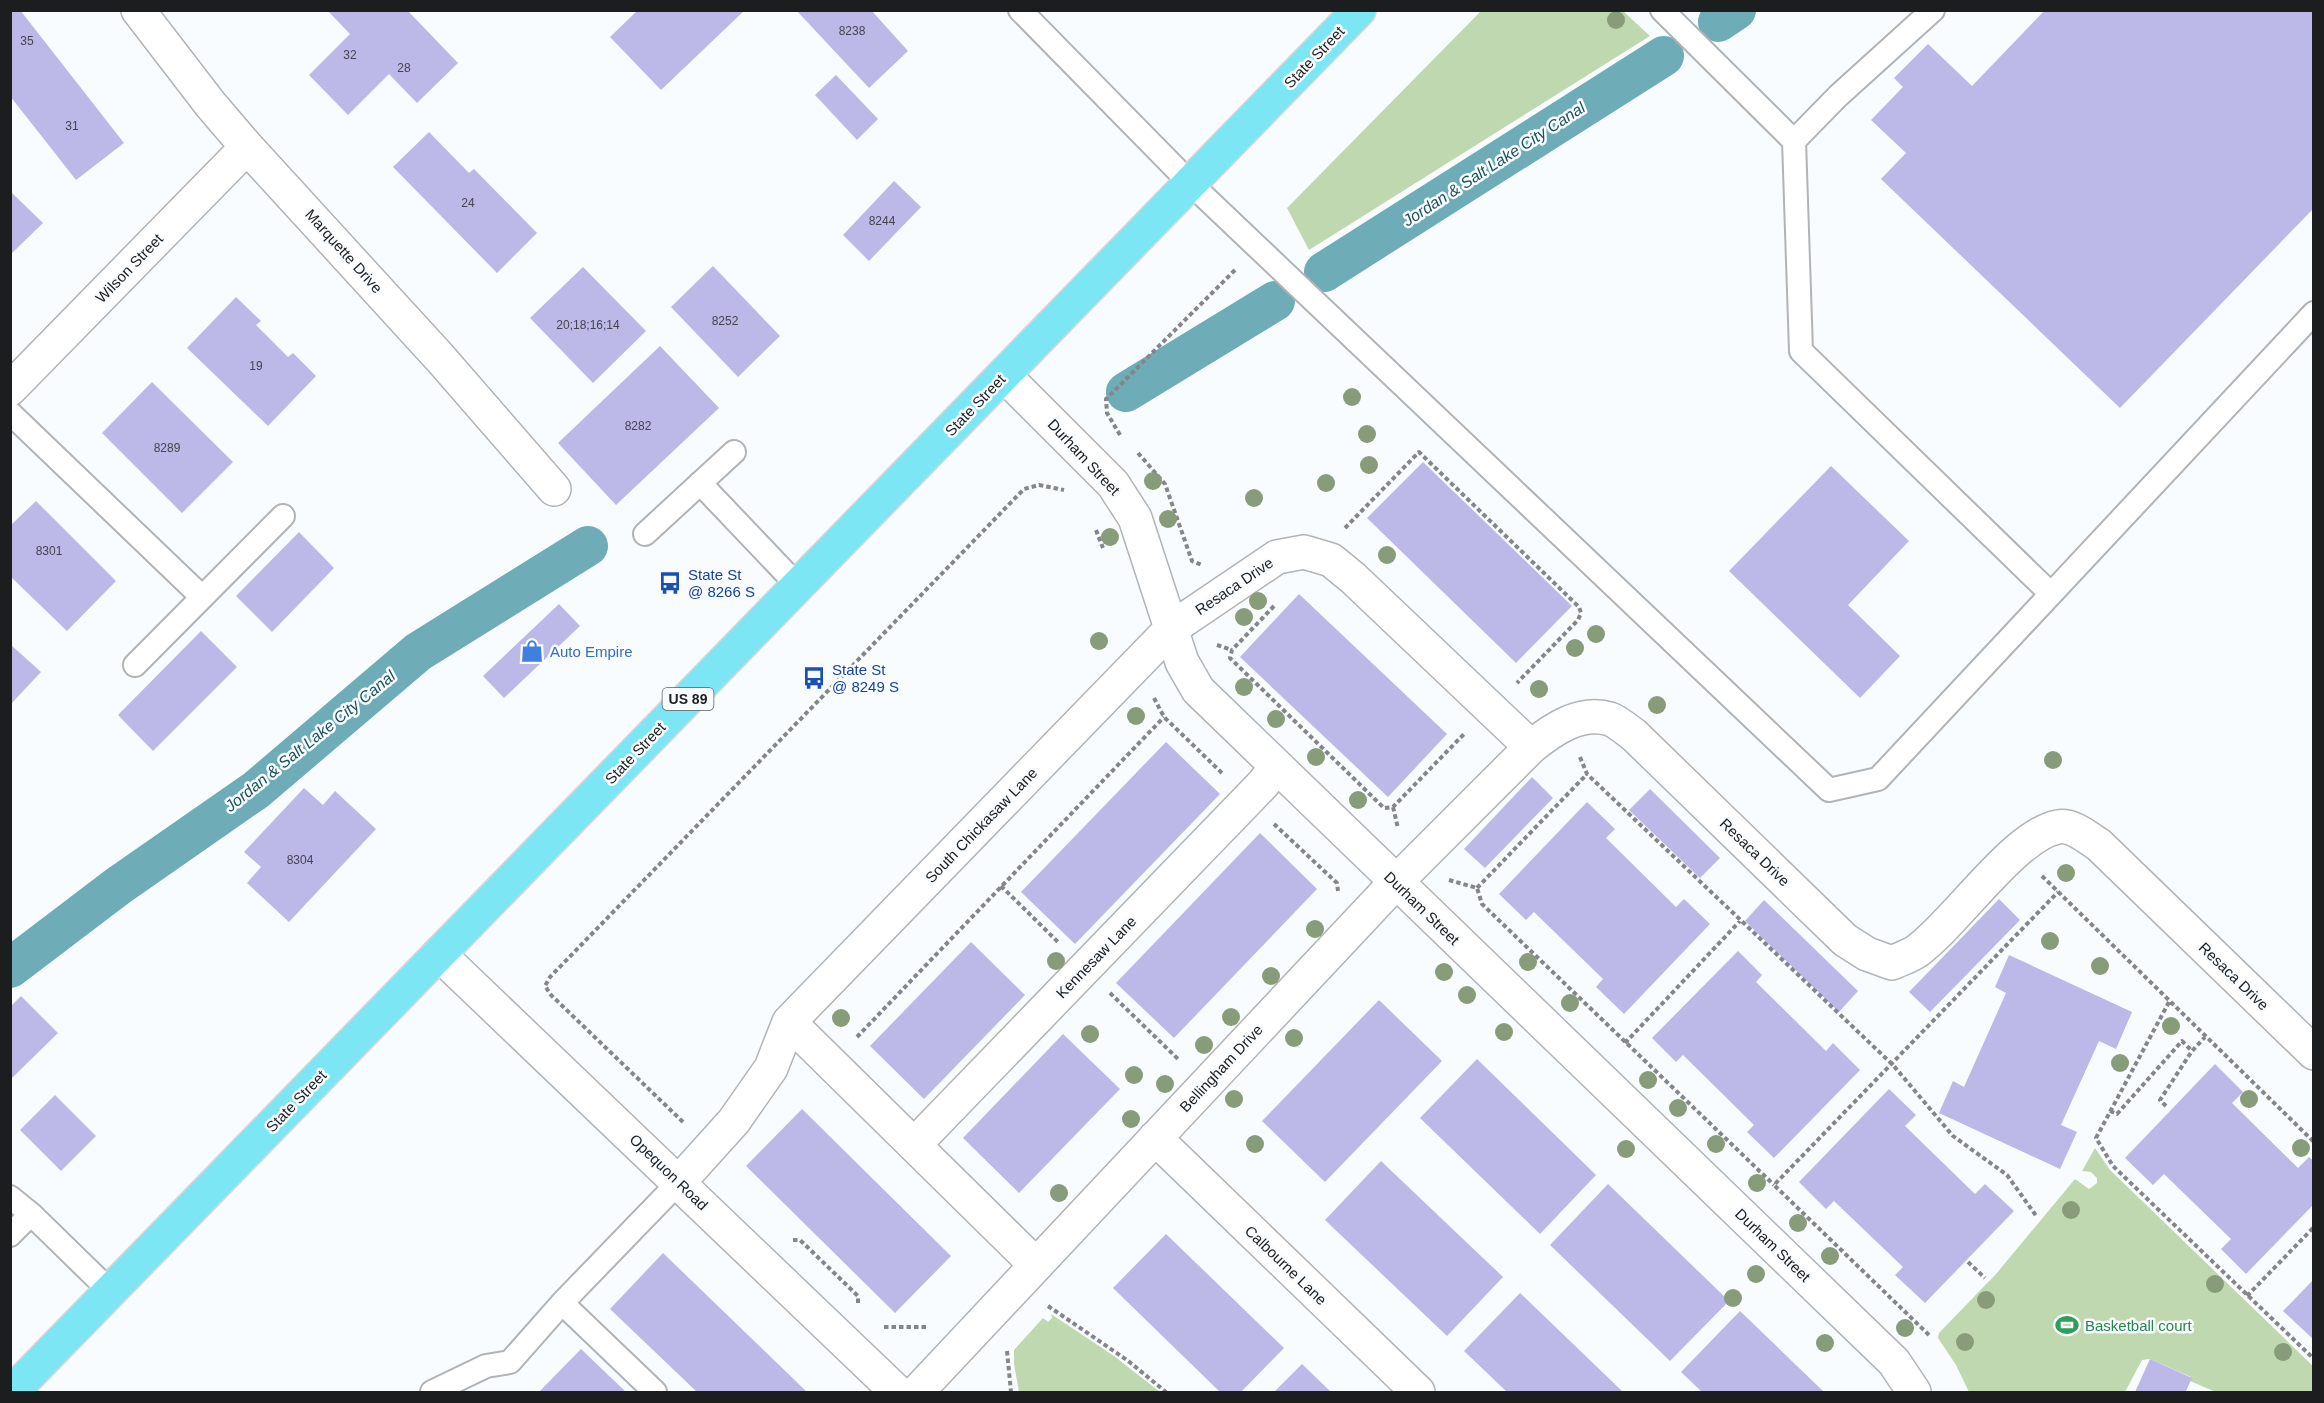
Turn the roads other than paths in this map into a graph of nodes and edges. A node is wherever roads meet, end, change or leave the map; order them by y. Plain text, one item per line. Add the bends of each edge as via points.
1 (138, 10) edge
2 (1020, 10) edge
3 (1359, 10) edge
4 (1662, 10) edge
5 (1933, 10) edge
6 (1794, 141) junction
7 (247, 147) junction
8 (1191, 184) junction
9 (2313, 313) edge
10 (1004, 375) junction
11 (10, 389) edge
12 (10, 413) edge
13 (734, 452) dead end
14 (700, 483) junction
15 (554, 489) dead end
16 (283, 516) dead end
17 (645, 534) dead end
18 (798, 586) junction
19 (2051, 594) junction
20 (202, 597) junction
21 (1172, 628) junction
22 (135, 665) dead end
23 (1531, 747) junction
24 (1276, 767) junction
25 (1396, 882) junction
26 (439, 954) junction
27 (789, 1022) junction
28 (2313, 1053) edge
29 (1155, 1138) junction
30 (914, 1145) junction
31 (679, 1182) junction
32 (10, 1197) edge
33 (31, 1214) junction
34 (10, 1235) edge
35 (1036, 1265) junction
36 (111, 1292) junction
37 (562, 1303) junction
38 (13, 1388) edge
39 (432, 1392) edge
40 (655, 1392) edge
41 (897, 1392) edge
42 (917, 1392) edge
43 (1418, 1392) edge
44 (1914, 1392) edge

1 - 7 street, Marquette Drive
2 - 8 lane
3 - 8 main road, State Street / US 89
4 - 6 lane
5 - 6 lane
6 - 19 lane via 1801,351
7 - 11 street, Wilson Street
7 - 15 street, Marquette Drive via 434,350
8 - 10 main road, State Street / US 89
8 - 19 lane via 1829,790 1878,779
9 - 19 lane
10 - 18 main road, State Street / US 89
10 - 21 street, Durham Street via 1113,484 1135,518
12 - 20 lane
13 - 14 lane
14 - 17 lane
14 - 18 lane
16 - 20 lane
18 - 26 main road, State Street / US 89
20 - 22 lane
21 - 23 street, Resaca Drive via 1277,557 1304,552 1331,560
21 - 24 street, Durham Street via 1182,662 1198,690
21 - 27 street, South Chickasaw Lane
23 - 25 street, Bellingham Drive
23 - 28 street, Resaca Drive via 1566,723 1587,717 1610,719 1634,735 1845,940 1892,963 1916,951 1937,933 2017,851 2037,836 2059,826 2080,832 2099,845
24 - 25 street, Durham Street
24 - 30 street, Kennesaw Lane
25 - 29 street, Bellingham Drive
25 - 44 street, Durham Street via 1894,1362
26 - 31 street, Opequon Road
26 - 36 main road, State Street / US 89
27 - 30 street
27 - 31 street via 771,1068 734,1120
29 - 35 street, Bellingham Drive
29 - 43 street, Calbourne Lane
30 - 35 street
31 - 37 lane
31 - 41 street, Opequon Road
32 - 33 lane
33 - 34 lane
33 - 36 lane
35 - 42 street, Bellingham Drive
36 - 38 main road, State Street / US 89
37 - 39 lane via 510,1362 486,1366
37 - 40 lane

